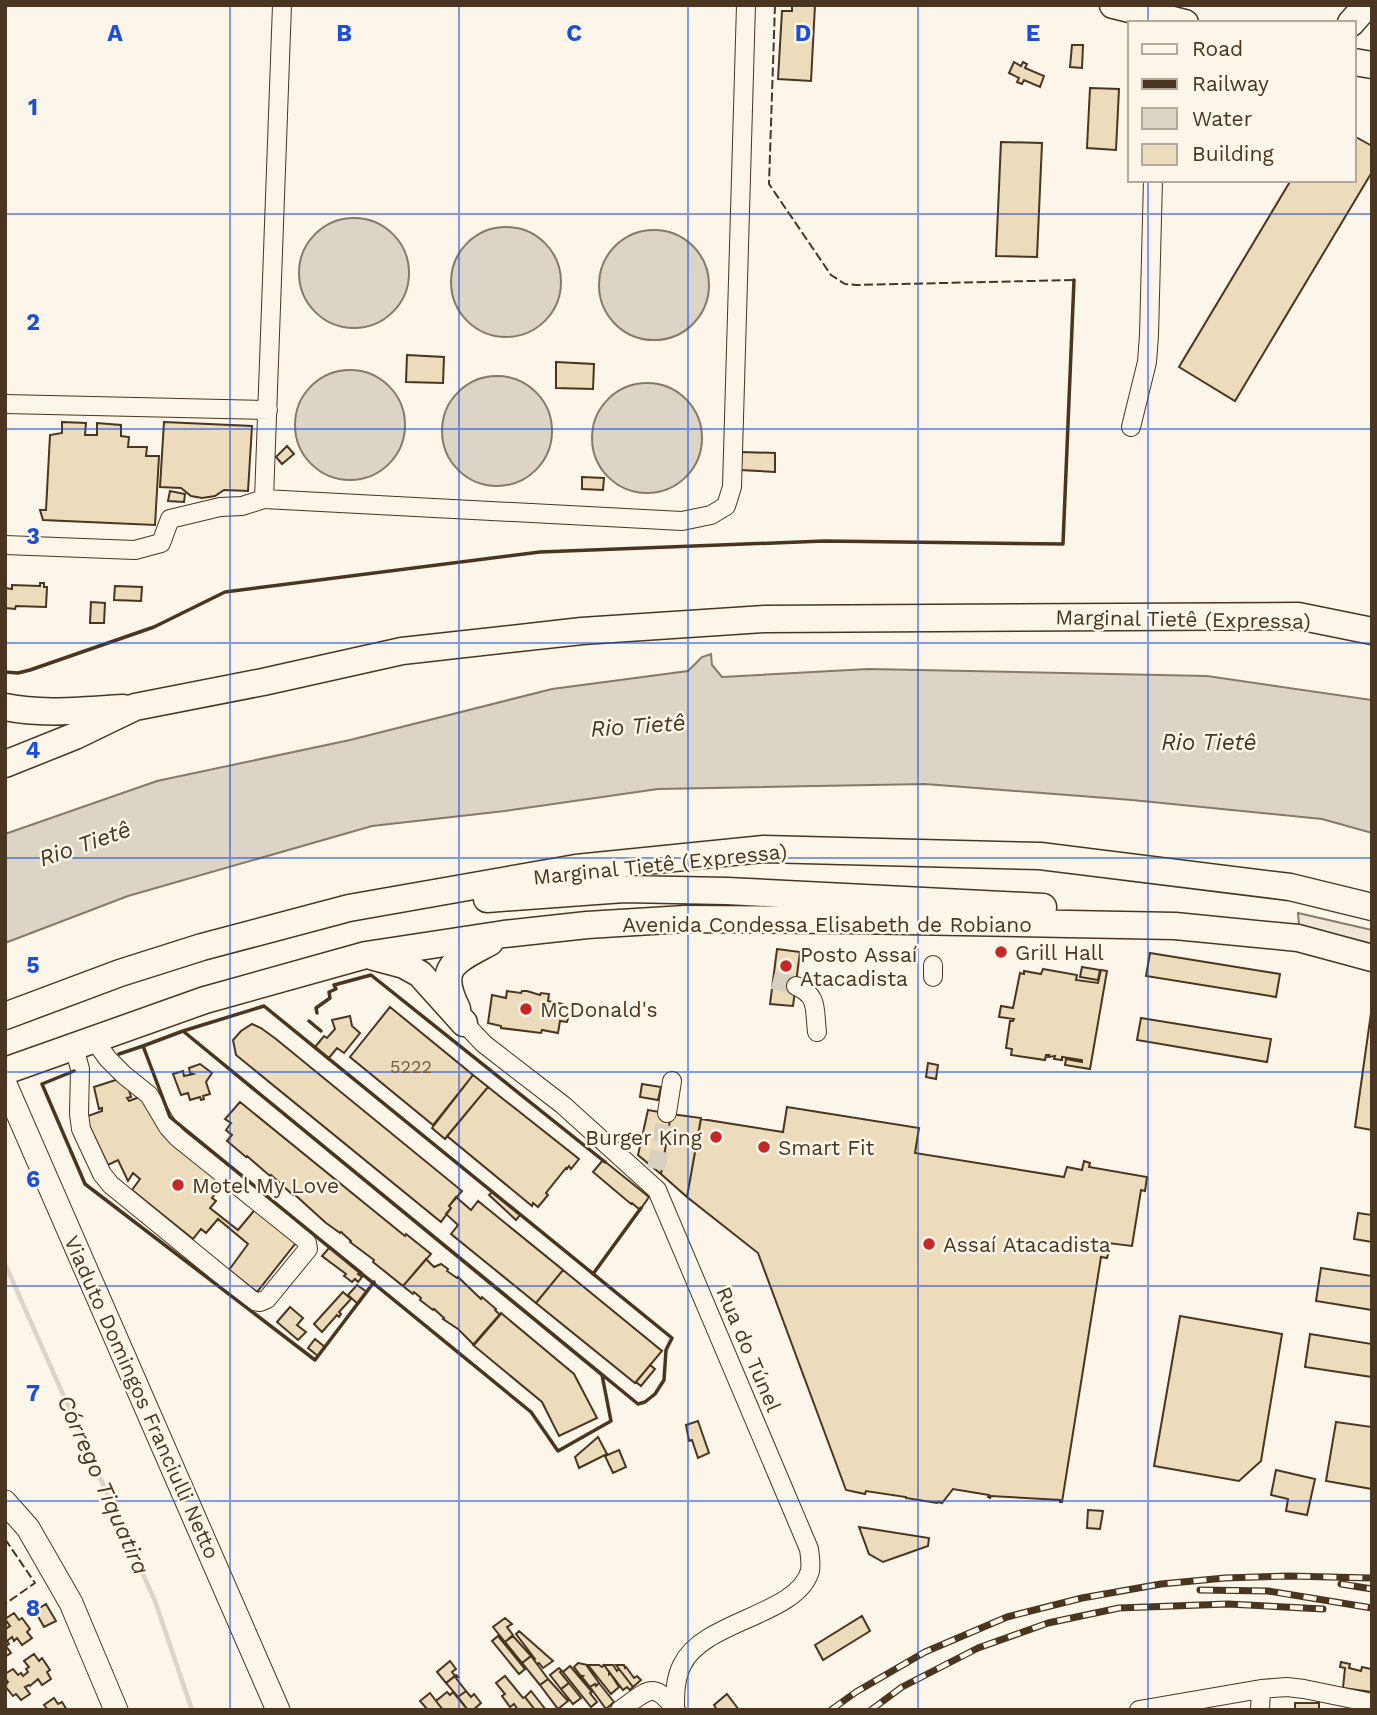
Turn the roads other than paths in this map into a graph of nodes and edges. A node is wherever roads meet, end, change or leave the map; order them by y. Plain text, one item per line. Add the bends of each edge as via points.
1 (282, 5) edge
2 (746, 5) edge
3 (1113, 5) edge
4 (1367, 5) edge
5 (1144, 18) edge
6 (1169, 21) edge
7 (1353, 21) edge
8 (1153, 182) edge
9 (5, 404) edge
10 (268, 410) junction
11 (1131, 427) dead end
12 (264, 499) junction
13 (5, 545) edge
14 (1372, 615) edge
15 (1298, 616) junction
16 (1372, 631) edge
17 (5, 706) edge
18 (135, 707) junction
19 (5, 764) edge
20 (349, 908) junction
21 (1372, 908) edge
22 (504, 934) junction
23 (1298, 938) junction
24 (366, 954) junction
25 (1372, 958) edge
26 (796, 986) tunnel mouth
27 (5, 1016) edge
28 (464, 1023) junction
29 (817, 1032) dead end
30 (84, 1043) junction
31 (5, 1071) edge
32 (672, 1081) dead end
33 (5, 1084) edge
34 (667, 1113) tunnel mouth
35 (5, 1502) edge
36 (1261, 1689) junction
37 (1372, 1703) edge
38 (676, 1709) edge
39 (116, 1710) edge
40 (278, 1710) edge
41 (620, 1710) edge
42 (1139, 1710) edge
43 (1260, 1710) edge

1 - 10 street
2 - 12 street via 732,487 726,506 711,515 682,521
3 - 5 highway
4 - 7 highway
5 - 6 highway
8 - 11 street via 1147,362
9 - 10 street
10 - 12 street
12 - 13 street via 170,519 161,543 135,550
14 - 15 highway
15 - 16 highway, Marginal Tietê (Expressa)
15 - 18 highway, Marginal Tietê (Expressa) via 765,619 582,631 402,651
17 - 18 highway via 53,712
18 - 19 highway, Marginal Tietê (Expressa)
20 - 21 highway, Marginal Tietê (Expressa) via 576,868 764,849 1040,856 1290,887
20 - 23 highway via 624,889 727,891 1189,914 1259,925
20 - 27 highway, Marginal Tietê (Expressa) via 202,947
22 - 23 highway, Avenida Condessa Elisabeth de Robiano via 699,919 1175,926
22 - 24 highway, Avenida Condessa Elisabeth de Robiano
22 - 28 highway via 460,958 449,973 450,992
23 - 25 highway, Avenida Condessa Elisabeth de Robiano
24 - 28 highway via 420,974
24 - 30 highway, Avenida Condessa Elisabeth de Robiano via 205,1000
26 - 29 street via 813,998
28 - 38 street, Rua do Túnel via 484,1044 653,1176 809,1549 810,1569 803,1586 696,1647 682,1664 675,1685
30 - 30 street via 79,1114 102,1174 253,1301 268,1298 308,1249 304,1238 178,1138 149,1095
30 - 31 highway, Avenida Condessa Elisabeth de Robiano
32 - 34 street
33 - 40 main road, Viaduto Domingos Franciulli Netto
35 - 39 main road via 28,1528 71,1603
36 - 37 street via 1304,1689
36 - 42 street
36 - 43 street
38 - 41 street via 654,1690

